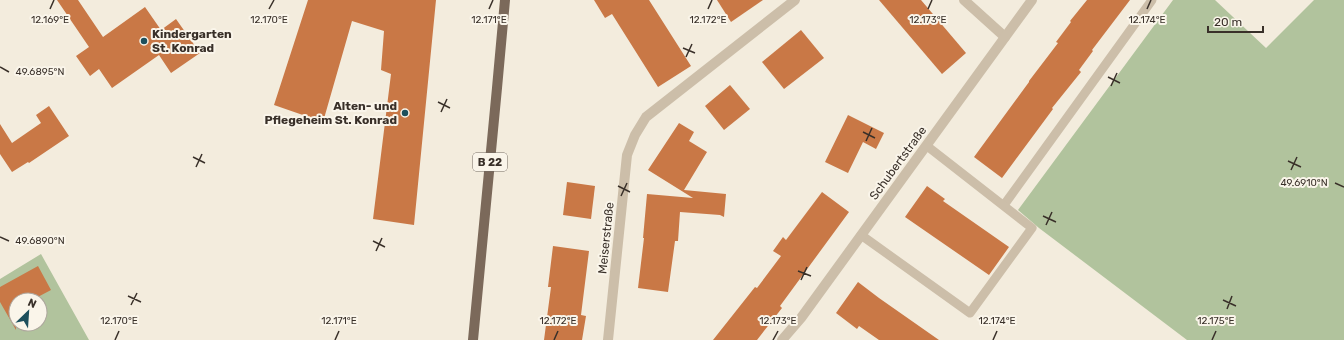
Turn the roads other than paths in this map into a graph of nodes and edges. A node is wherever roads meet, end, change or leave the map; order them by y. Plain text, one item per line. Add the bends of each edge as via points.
1 (496, 0) edge
2 (505, 0) edge
3 (510, 0) edge
4 (795, 0) edge
5 (964, 0) edge
6 (1032, 0) edge
7 (1152, 0) edge
8 (504, 14) junction
9 (1005, 37) junction
10 (927, 146) junction
11 (1004, 205) junction
12 (861, 235) junction
13 (472, 340) edge
14 (608, 340) edge
15 (782, 340) edge

1 - 8 main road
2 - 8 main road, B 22
3 - 8 main road
4 - 14 street, Meiserstraße via 646,117 635,136 627,155
5 - 9 street
6 - 9 street, Schubertstraße
7 - 11 lane
8 - 13 main road, B 22
9 - 10 street, Schubertstraße
10 - 11 lane
10 - 12 street, Schubertstraße
11 - 12 lane via 1032,228 970,313
12 - 15 street, Schubertstraße

